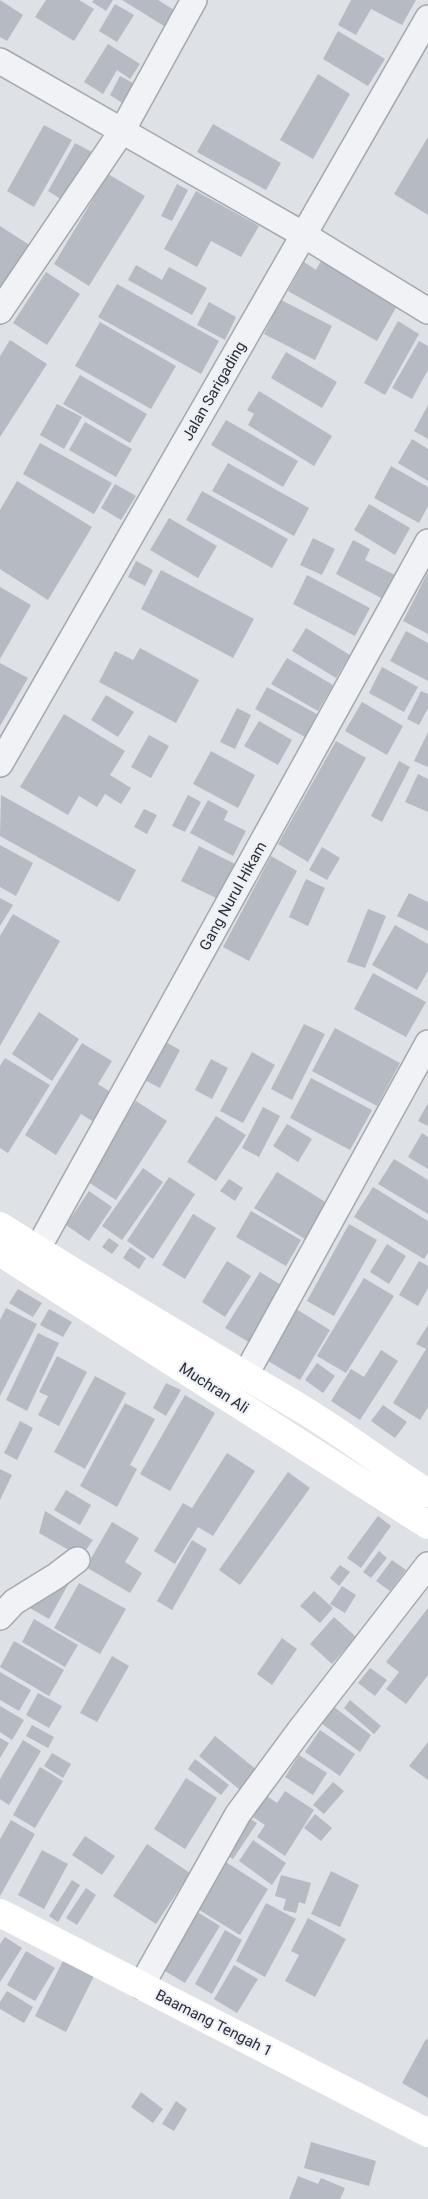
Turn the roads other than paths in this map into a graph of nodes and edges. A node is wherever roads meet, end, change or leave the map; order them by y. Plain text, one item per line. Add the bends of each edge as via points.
1 (194, 0) edge
2 (428, 18) edge
3 (0, 61) edge
4 (122, 131) junction
5 (304, 235) junction
6 (0, 311) edge
7 (428, 311) edge
8 (428, 542) edge
9 (0, 764) edge
10 (428, 1044) edge
11 (0, 1226) edge
12 (38, 1250) junction
13 (0, 1252) edge
14 (245, 1376) junction
15 (427, 1490) edge
16 (428, 1524) edge
17 (77, 1560) dead end
18 (428, 1565) edge
19 (0, 1617) edge
20 (0, 1913) edge
21 (141, 1986) junction
22 (428, 2133) edge

1 - 4 street
2 - 5 street, Jalan Sarigading
3 - 4 street
4 - 5 street
4 - 6 street
5 - 7 street
5 - 9 street, Jalan Sarigading
8 - 12 street, Gang Nurul Hikam
10 - 14 street
11 - 12 street, Muchran Ali
12 - 14 street, Muchran Ali
13 - 16 street, Muchran Ali
14 - 15 street, Muchran Ali
17 - 19 street via 14,1602
18 - 21 street via 238,1814
20 - 21 street, Baamang Tengah 1
21 - 22 street, Baamang Tengah 1

